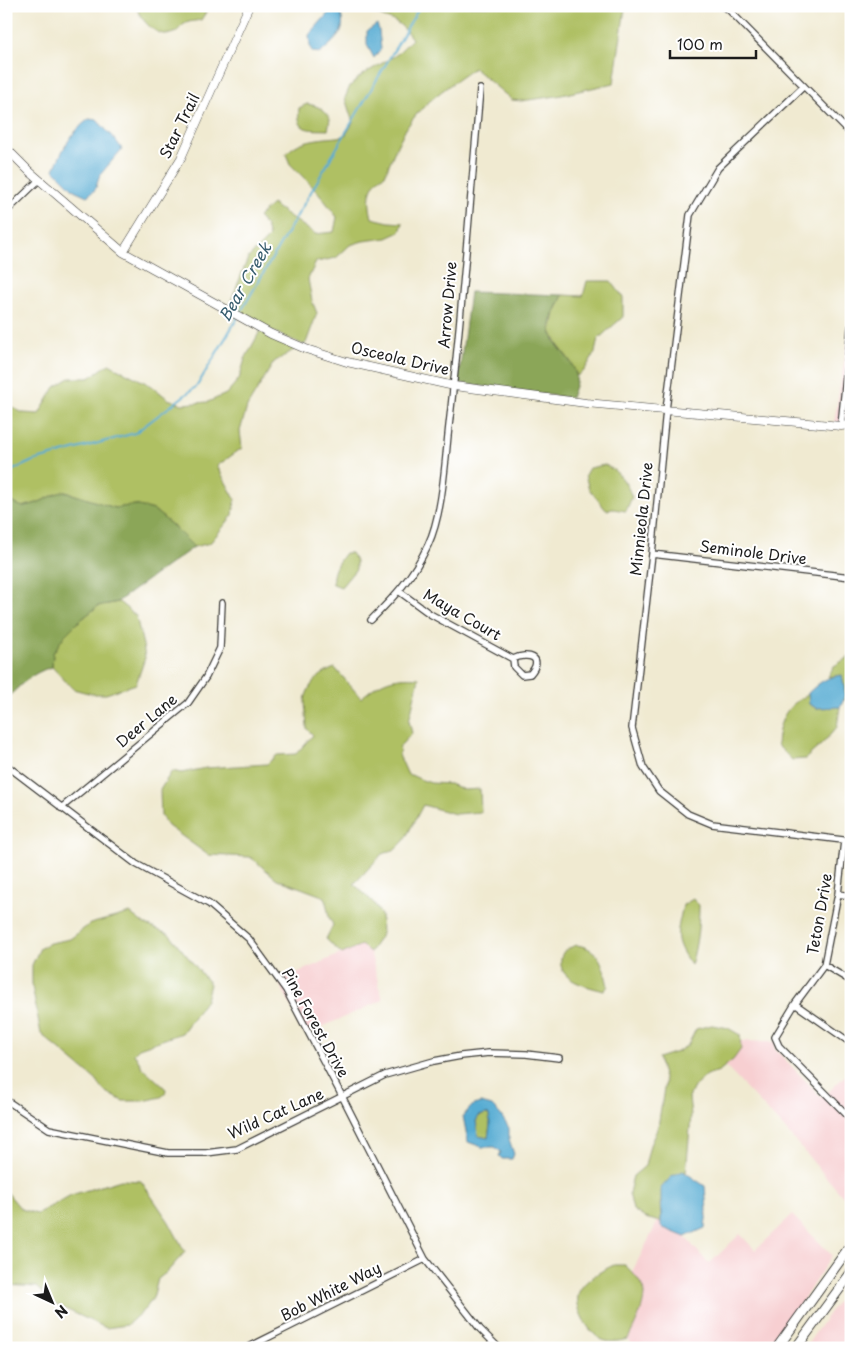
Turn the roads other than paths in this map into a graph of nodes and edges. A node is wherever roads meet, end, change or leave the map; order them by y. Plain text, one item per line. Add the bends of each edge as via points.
1 (249, 6) edge
2 (848, 6) edge
3 (727, 7) edge
4 (851, 9) edge
5 (804, 86) junction
6 (480, 90) dead end
7 (851, 134) edge
8 (6, 148) edge
9 (39, 180) junction
10 (6, 212) edge
11 (123, 252) junction
12 (851, 327) edge
13 (454, 386) junction
14 (666, 410) junction
15 (851, 425) edge
16 (841, 426) junction
17 (652, 554) junction
18 (851, 577) edge
19 (400, 592) junction
20 (222, 603) dead end
21 (371, 620) dead end
22 (513, 659) dead end
23 (6, 765) edge
24 (61, 808) junction
25 (844, 841) junction
26 (851, 841) edge
27 (838, 894) junction
28 (851, 896) edge
29 (824, 965) junction
30 (851, 981) edge
31 (795, 1004) junction
32 (851, 1043) edge
33 (559, 1058) dead end
34 (343, 1098) junction
35 (6, 1100) edge
36 (851, 1119) edge
37 (851, 1245) edge
38 (424, 1259) junction
39 (851, 1273) edge
40 (256, 1346) edge
41 (248, 1348) edge
42 (499, 1348) edge
43 (777, 1348) edge
44 (796, 1348) edge

1 - 11 street, Star Trail via 181,158
2 - 4 street
3 - 5 street
5 - 7 street
5 - 14 street, Minnieola Drive via 718,168 690,215
6 - 13 street, Arrow Drive
8 - 9 street, Osceola Drive
9 - 10 street
9 - 11 street, Osceola Drive
11 - 13 street, Osceola Drive via 271,334 306,349 347,362
12 - 16 street
13 - 14 street, Osceola Drive
13 - 19 street, Arrow Drive via 440,505 428,544
14 - 16 street, Osceola Drive
14 - 17 street, Minnieola Drive
15 - 16 street, Osceola Drive
17 - 18 street, Seminole Drive
17 - 25 street, Minnieola Drive via 632,728 643,766 659,792 688,814 712,824
19 - 21 street, Arrow Drive
19 - 22 street, Maya Court via 430,614
20 - 24 street, Deer Lane via 220,648 188,703
23 - 24 street, Pine Forest Drive
24 - 34 street, Pine Forest Drive via 136,864 209,904 249,939 286,990
25 - 26 street, Minnieola Drive
25 - 27 street, Teton Drive
27 - 28 street
27 - 29 street, Teton Drive
29 - 30 street
29 - 31 street, Teton Drive
31 - 32 street
31 - 36 street, Teton Drive via 775,1037 779,1046
33 - 34 street, Wild Cat Lane via 489,1053 434,1061 385,1075
34 - 35 street, Wild Cat Lane via 237,1149 206,1153 168,1153 49,1129
34 - 38 street, Pine Forest Drive
37 - 43 main road
38 - 40 street, Bob White Way
38 - 42 street, Pine Forest Drive
39 - 44 main road
40 - 41 street, Bob White Way

